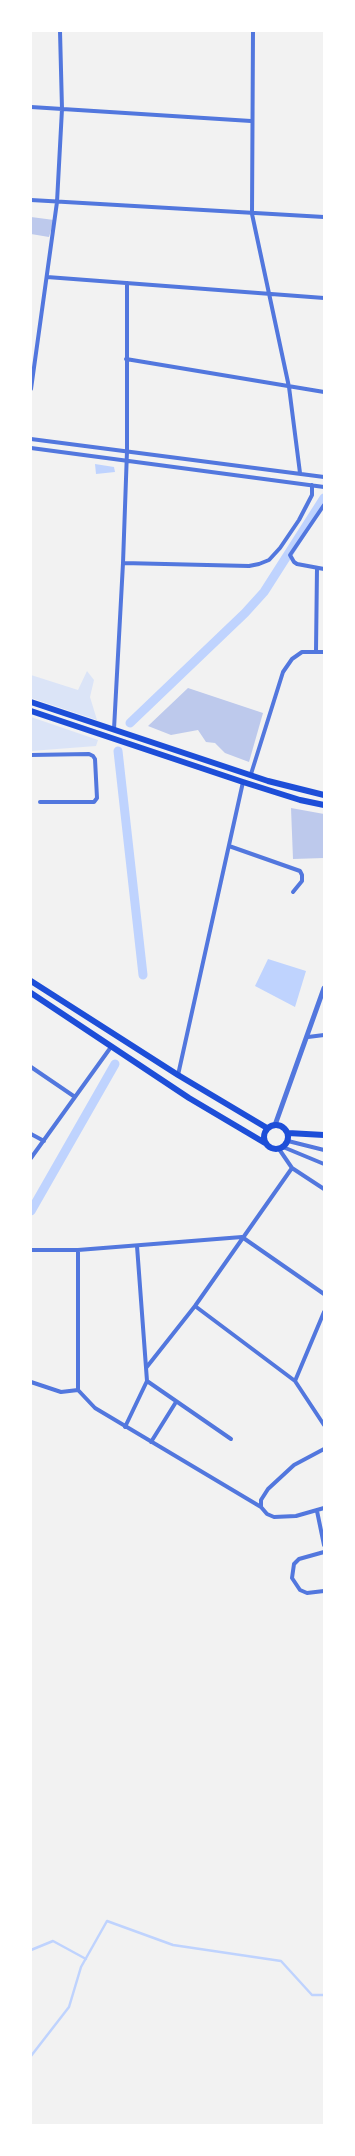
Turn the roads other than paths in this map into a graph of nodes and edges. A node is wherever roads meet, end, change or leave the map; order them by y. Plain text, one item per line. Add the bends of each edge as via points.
1 (60, 31) edge
2 (252, 31) edge
3 (31, 107) edge
4 (62, 109) junction
5 (251, 121) junction
6 (31, 200) edge
7 (57, 202) junction
8 (252, 214) junction
9 (324, 217) edge
10 (47, 277) junction
11 (127, 284) junction
12 (270, 294) junction
13 (324, 298) edge
14 (126, 359) junction
15 (289, 387) junction
16 (31, 389) edge
17 (324, 392) edge
18 (31, 439) edge
19 (31, 448) edge
20 (127, 451) junction
21 (125, 462) junction
22 (300, 473) junction
23 (322, 476) edge
24 (312, 485) junction
25 (324, 487) edge
26 (324, 505) edge
27 (123, 563) junction
28 (316, 568) junction
29 (324, 569) edge
30 (316, 651) junction
31 (324, 652) edge
32 (31, 702) edge
33 (31, 711) edge
34 (114, 729) junction
35 (31, 755) edge
36 (251, 774) junction
37 (242, 782) junction
38 (324, 795) edge
39 (40, 802) dead end
40 (324, 805) edge
41 (229, 846) junction
42 (293, 892) dead end
43 (31, 981) edge
44 (324, 988) edge
45 (31, 993) edge
46 (324, 1036) edge
47 (308, 1037) junction
48 (111, 1047) junction
49 (31, 1067) edge
50 (178, 1075) junction
51 (75, 1097) junction
52 (275, 1124) junction
53 (267, 1128) junction
54 (288, 1133) junction
55 (31, 1134) edge
56 (324, 1135) edge
57 (44, 1141) junction
58 (288, 1141) junction
59 (265, 1143) junction
60 (281, 1148) junction
61 (324, 1150) edge
62 (31, 1158) edge
63 (324, 1164) edge
64 (292, 1168) junction
65 (324, 1189) edge
66 (242, 1237) junction
67 (137, 1246) junction
68 (31, 1250) edge
69 (78, 1250) junction
70 (324, 1294) edge
71 (195, 1306) junction
72 (324, 1312) edge
73 (146, 1368) junction
74 (147, 1381) junction
75 (295, 1381) junction
76 (31, 1382) edge
77 (78, 1390) junction
78 (176, 1402) junction
79 (324, 1425) edge
80 (125, 1427) junction
81 (231, 1439) dead end
82 (151, 1442) junction
83 (324, 1449) edge
84 (261, 1507) junction
85 (324, 1508) edge
86 (317, 1511) junction
87 (324, 1545) edge
88 (324, 1552) edge
89 (324, 1591) edge

1 - 4 street
2 - 5 street
3 - 4 street
4 - 5 street
4 - 7 street
5 - 8 street
6 - 7 street
7 - 8 street
7 - 10 street
8 - 9 street
8 - 12 street
10 - 11 street
10 - 16 street
11 - 12 street
11 - 14 street
12 - 13 street
12 - 15 street
14 - 15 street
14 - 20 street
15 - 17 street
15 - 22 street
18 - 20 street
19 - 21 street
20 - 21 street
20 - 22 street
21 - 24 street
21 - 27 street
22 - 23 street
24 - 25 street
24 - 27 street via 312,495 299,520 269,560 249,566
26 - 28 street via 290,555 297,564
27 - 34 street
28 - 29 street
28 - 30 street
30 - 31 street
30 - 36 street via 302,652 292,659 284,672
32 - 34 main road
33 - 37 main road
34 - 36 main road
35 - 39 street via 89,754 95,760 97,798 94,802
36 - 38 main road
37 - 40 main road
37 - 41 street
41 - 42 street via 300,871 302,881
41 - 50 street
43 - 50 main road
44 - 47 street
45 - 48 main road
46 - 47 street
47 - 52 street
48 - 51 street
48 - 59 main road via 189,1098
49 - 51 street
50 - 53 main road
51 - 57 street
52 - 53 main road
52 - 54 main road via 283,1126
53 - 59 main road via 264,1135
54 - 56 main road
54 - 58 main road
55 - 57 street
57 - 62 street
58 - 60 main road
58 - 61 street
59 - 60 main road via 271,1148
60 - 63 street
60 - 64 street
64 - 65 street
64 - 66 street
66 - 67 street
66 - 70 street
66 - 71 street
67 - 69 street
67 - 73 street
68 - 69 street
69 - 77 street
71 - 73 street
71 - 75 street
72 - 75 street
73 - 74 street
74 - 78 street
74 - 80 street
75 - 79 street
76 - 77 street via 61,1392
77 - 80 street via 95,1408
78 - 81 street
78 - 82 street
80 - 82 street
82 - 84 street
83 - 84 street via 294,1465 268,1489 261,1500
84 - 86 street via 266,1514 274,1517 296,1516
85 - 86 street
86 - 87 street
88 - 89 street via 299,1559 294,1564 292,1578 300,1590 307,1593

